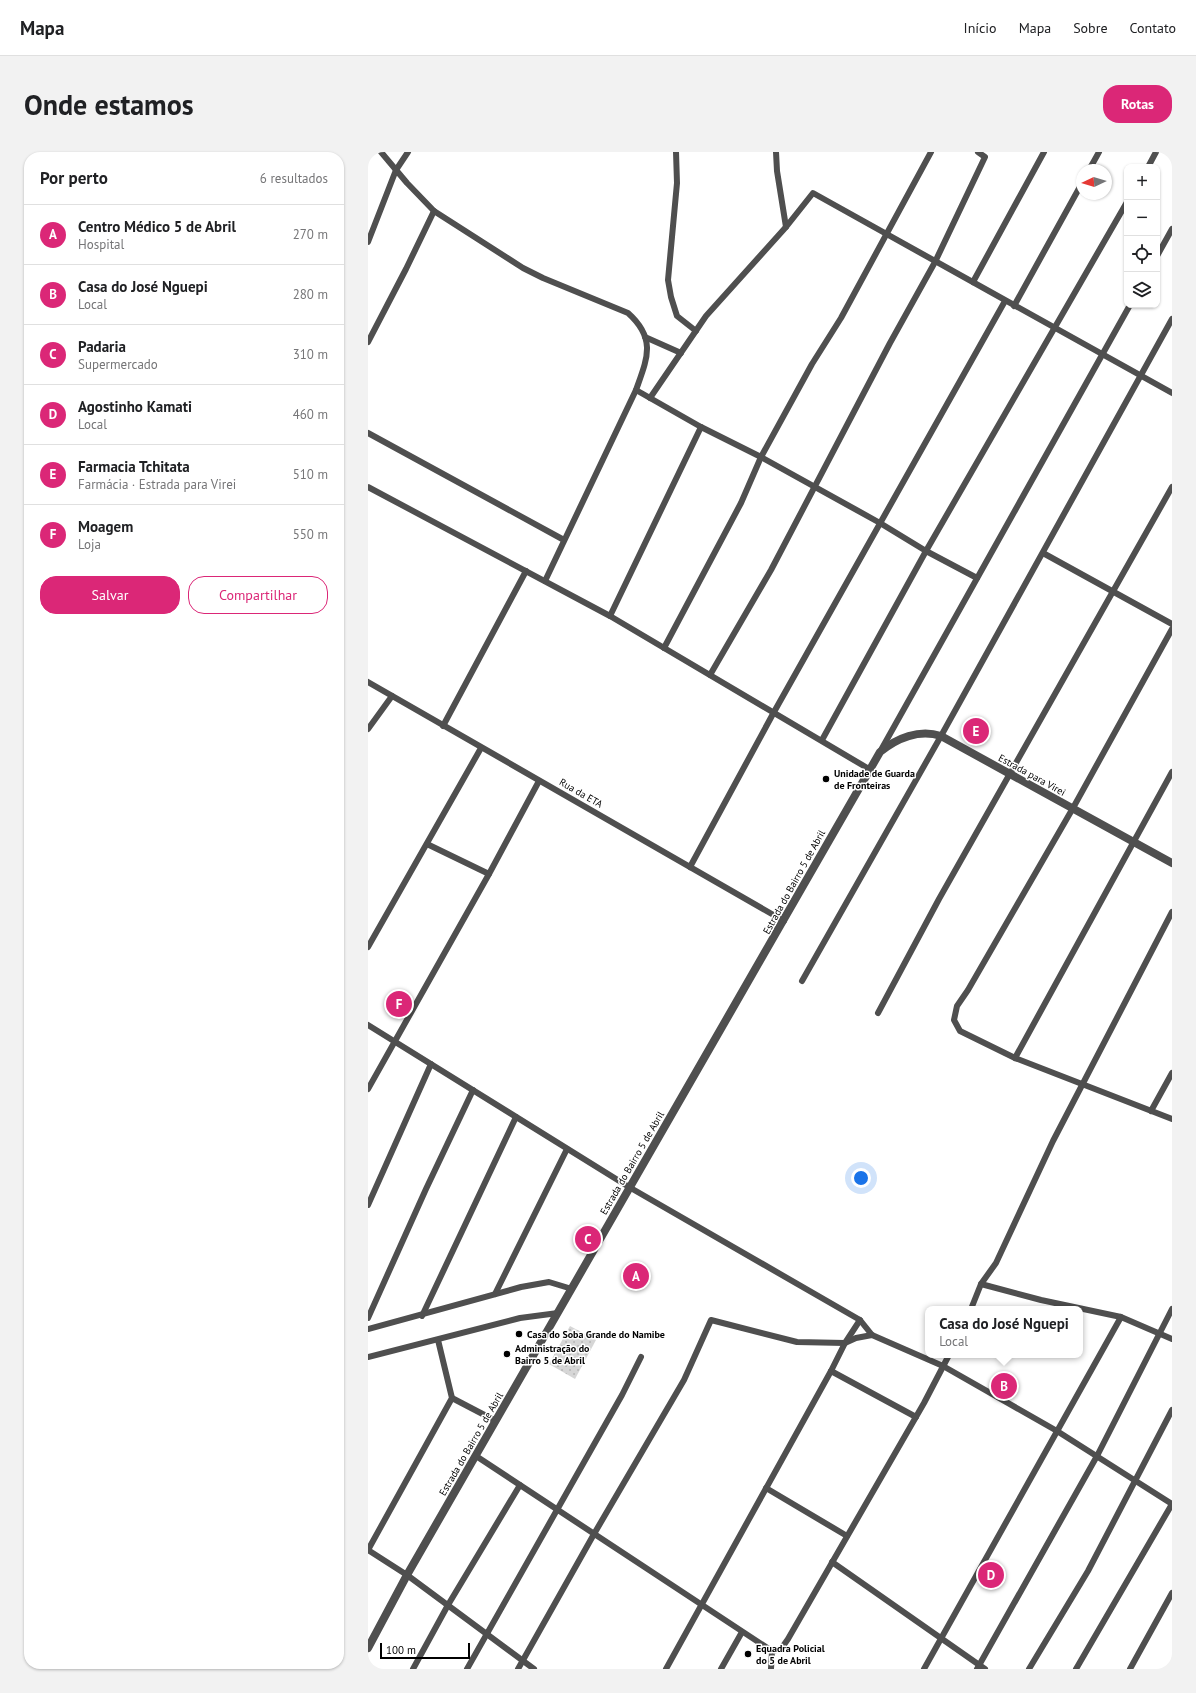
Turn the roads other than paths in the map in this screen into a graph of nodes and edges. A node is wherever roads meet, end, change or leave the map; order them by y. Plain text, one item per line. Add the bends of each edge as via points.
1 (381, 152) edge
2 (408, 152) edge
3 (676, 152) edge
4 (776, 152) edge
5 (931, 152) edge
6 (978, 152) edge
7 (1044, 152) edge
8 (1100, 152) edge
9 (1156, 152) edge
10 (1093, 164) edge
11 (1150, 164) edge
12 (396, 170) junction
13 (1076, 194) edge
14 (1124, 207) edge
15 (434, 211) junction
16 (786, 227) junction
17 (1172, 229) edge
18 (887, 235) junction
19 (368, 242) edge
20 (1160, 251) edge
21 (935, 262) junction
22 (973, 282) junction
23 (1005, 301) junction
24 (1014, 306) junction
25 (1128, 308) edge
26 (1172, 319) edge
27 (1053, 328) junction
28 (696, 331) junction
29 (645, 337) junction
30 (368, 342) edge
31 (680, 353) junction
32 (1102, 354) junction
33 (1141, 376) junction
34 (636, 390) junction
35 (1172, 394) edge
36 (650, 398) junction
37 (701, 427) junction
38 (368, 433) edge
39 (761, 457) junction
40 (368, 487) edge
41 (814, 487) junction
42 (1172, 487) edge
43 (880, 523) junction
44 (564, 540) junction
45 (926, 551) junction
46 (1043, 553) junction
47 (526, 571) junction
48 (977, 578) junction
49 (545, 581) junction
50 (1113, 592) junction
51 (610, 616) junction
52 (1172, 624) edge
53 (1172, 629) edge
54 (664, 648) junction
55 (710, 675) junction
56 (368, 682) edge
57 (392, 696) junction
58 (774, 712) junction
59 (443, 726) junction
60 (368, 729) edge
61 (941, 736) junction
62 (822, 740) junction
63 (481, 748) junction
64 (880, 752) junction
65 (870, 769) junction
66 (1172, 772) edge
67 (1010, 774) junction
68 (539, 780) junction
69 (1073, 808) junction
70 (1134, 842) junction
71 (426, 844) junction
72 (1172, 863) edge
73 (690, 867) junction
74 (489, 874) junction
75 (1172, 912) edge
76 (784, 921) junction
77 (368, 947) edge
78 (802, 981) dead end
79 (878, 1013) dead end
80 (368, 1025) edge
81 (394, 1041) junction
82 (1015, 1058) junction
83 (432, 1064) junction
84 (1172, 1073) edge
85 (1082, 1085) junction
86 (368, 1089) edge
87 (473, 1090) junction
88 (1151, 1111) junction
89 (516, 1117) junction
90 (1172, 1119) edge
91 (567, 1149) junction
92 (629, 1188) junction
93 (368, 1205) edge
94 (982, 1284) junction
95 (572, 1289) junction
96 (495, 1294) junction
97 (972, 1306) edge
98 (1069, 1306) edge
99 (1083, 1309) edge
100 (1172, 1309) edge
101 (558, 1313) junction
102 (422, 1316) junction
103 (1121, 1317) junction
104 (368, 1318) edge
105 (860, 1320) junction
106 (368, 1329) edge
107 (1160, 1334) junction
108 (872, 1335) junction
109 (1172, 1339) edge
110 (438, 1340) junction
111 (845, 1343) junction
112 (368, 1357) edge
113 (641, 1357) dead end
114 (925, 1358) edge
115 (925, 1358) edge
116 (948, 1358) edge
117 (944, 1366) junction
118 (831, 1371) junction
119 (452, 1398) junction
120 (1172, 1410) edge
121 (916, 1417) junction
122 (496, 1421) junction
123 (1057, 1431) junction
124 (476, 1456) junction
125 (1097, 1456) junction
126 (1135, 1480) junction
127 (520, 1485) junction
128 (766, 1488) junction
129 (1172, 1504) edge
130 (557, 1509) junction
131 (594, 1534) junction
132 (847, 1536) junction
133 (368, 1550) edge
134 (832, 1562) junction
135 (407, 1575) junction
136 (1172, 1593) edge
137 (448, 1605) junction
138 (701, 1605) junction
139 (742, 1632) junction
140 (487, 1634) junction
141 (941, 1638) junction
142 (368, 1648) edge
143 (772, 1652) junction
144 (523, 1660) junction
145 (978, 1667) edge
146 (412, 1669) edge
147 (467, 1669) edge
148 (518, 1669) edge
149 (534, 1669) edge
150 (666, 1669) edge
151 (721, 1669) edge
152 (771, 1669) edge
153 (924, 1669) edge
154 (985, 1669) edge
155 (1029, 1669) edge
156 (1076, 1669) edge
157 (1130, 1669) edge

1 - 12 street
2 - 12 street
3 - 28 street via 677,183 668,288 677,316
4 - 16 street
5 - 18 street
6 - 21 street via 985,157
7 - 22 street
8 - 10 street
9 - 11 street
12 - 15 street
12 - 19 street
13 - 24 street
14 - 27 street
15 - 29 street via 523,268 628,313 638,322
15 - 30 street
16 - 18 street via 813,193
16 - 28 street via 706,316
17 - 20 street
18 - 21 street
18 - 39 street
21 - 22 street
21 - 41 street
22 - 23 street
23 - 24 street
23 - 43 street
24 - 27 street
25 - 32 street
26 - 33 street
27 - 32 street
27 - 45 street
28 - 31 street
29 - 31 street
29 - 34 street via 647,359
31 - 36 street
32 - 33 street
32 - 48 street
33 - 35 street
33 - 46 street
34 - 36 street
34 - 44 street
36 - 37 street
37 - 39 street
37 - 51 street
38 - 44 street
39 - 41 street
39 - 54 street via 741,503
40 - 47 street
41 - 43 street
41 - 55 street
42 - 50 street
43 - 45 street
43 - 58 street
44 - 49 street
45 - 48 street
45 - 62 street
46 - 50 street
46 - 61 street
47 - 49 street
47 - 59 street
48 - 64 street
49 - 51 street
50 - 52 street
50 - 67 street
51 - 54 street
53 - 69 street
54 - 55 street
55 - 58 street
56 - 57 street, Rua da ETA
57 - 59 street, Rua da ETA
57 - 60 street
58 - 62 street
58 - 73 street
59 - 63 street, Rua da ETA
61 - 64 street, Estrada para Virei via 933,733 917,734 891,743
61 - 67 street, Estrada para Virei
61 - 78 street
62 - 65 street
63 - 68 street, Rua da ETA
63 - 71 street
64 - 65 street, Estrada do Bairro 5 de Abril
65 - 76 street, Estrada do Bairro 5 de Abril
66 - 70 street
67 - 69 street, Estrada para Virei
67 - 79 street
68 - 73 street, Rua da ETA
68 - 74 street
69 - 70 street, Estrada para Virei
69 - 82 street via 957,1006 954,1020 960,1031
70 - 72 street, Estrada para Virei
70 - 82 street
71 - 74 street
71 - 77 street
73 - 76 street, Rua da ETA
74 - 81 street
75 - 85 street
76 - 92 street, Estrada do Bairro 5 de Abril
80 - 81 street
81 - 83 street
81 - 86 street
82 - 85 street
83 - 87 street
83 - 93 street
84 - 88 street
85 - 88 street
85 - 94 street via 996,1263
87 - 89 street
87 - 104 street
88 - 90 street
89 - 91 street
89 - 102 street
91 - 92 street
91 - 96 street
92 - 95 street, Estrada do Bairro 5 de Abril
92 - 105 street
94 - 97 street
94 - 98 street
95 - 96 street via 549,1282
95 - 101 street, Estrada do Bairro 5 de Abril
96 - 102 street
99 - 103 street
100 - 107 street
101 - 110 street via 520,1318
101 - 122 street, Estrada do Bairro 5 de Abril
102 - 106 street
103 - 107 street
103 - 123 street
105 - 108 street
105 - 111 street
107 - 109 street
107 - 125 street
108 - 111 street
108 - 114 street
110 - 112 street
110 - 119 street
111 - 118 street
111 - 131 street via 797,1342 711,1320 684,1380
113 - 130 street
115 - 117 street
116 - 117 street
117 - 121 street
117 - 123 street
118 - 121 street
118 - 128 street
119 - 122 street
119 - 133 street
120 - 126 street
121 - 132 street
122 - 124 street, Estrada do Bairro 5 de Abril
123 - 125 street
123 - 141 street
124 - 127 street
124 - 135 street, Estrada do Bairro 5 de Abril
125 - 126 street
125 - 145 street
126 - 129 street
126 - 155 street via 1088,1571
127 - 130 street
127 - 137 street
128 - 132 street
128 - 138 street
129 - 156 street
130 - 131 street
130 - 140 street
131 - 138 street
131 - 144 street
132 - 134 street
133 - 135 street
134 - 141 street
134 - 143 street via 788,1639 781,1649
135 - 137 street
135 - 142 street, Estrada do Bairro 5 de Abril
136 - 157 street
137 - 140 street
137 - 146 street
138 - 139 street
138 - 150 street
139 - 143 street
139 - 151 street
140 - 144 street
140 - 147 street
141 - 145 street
141 - 153 street
143 - 152 street
144 - 148 street
144 - 149 street
145 - 154 street

